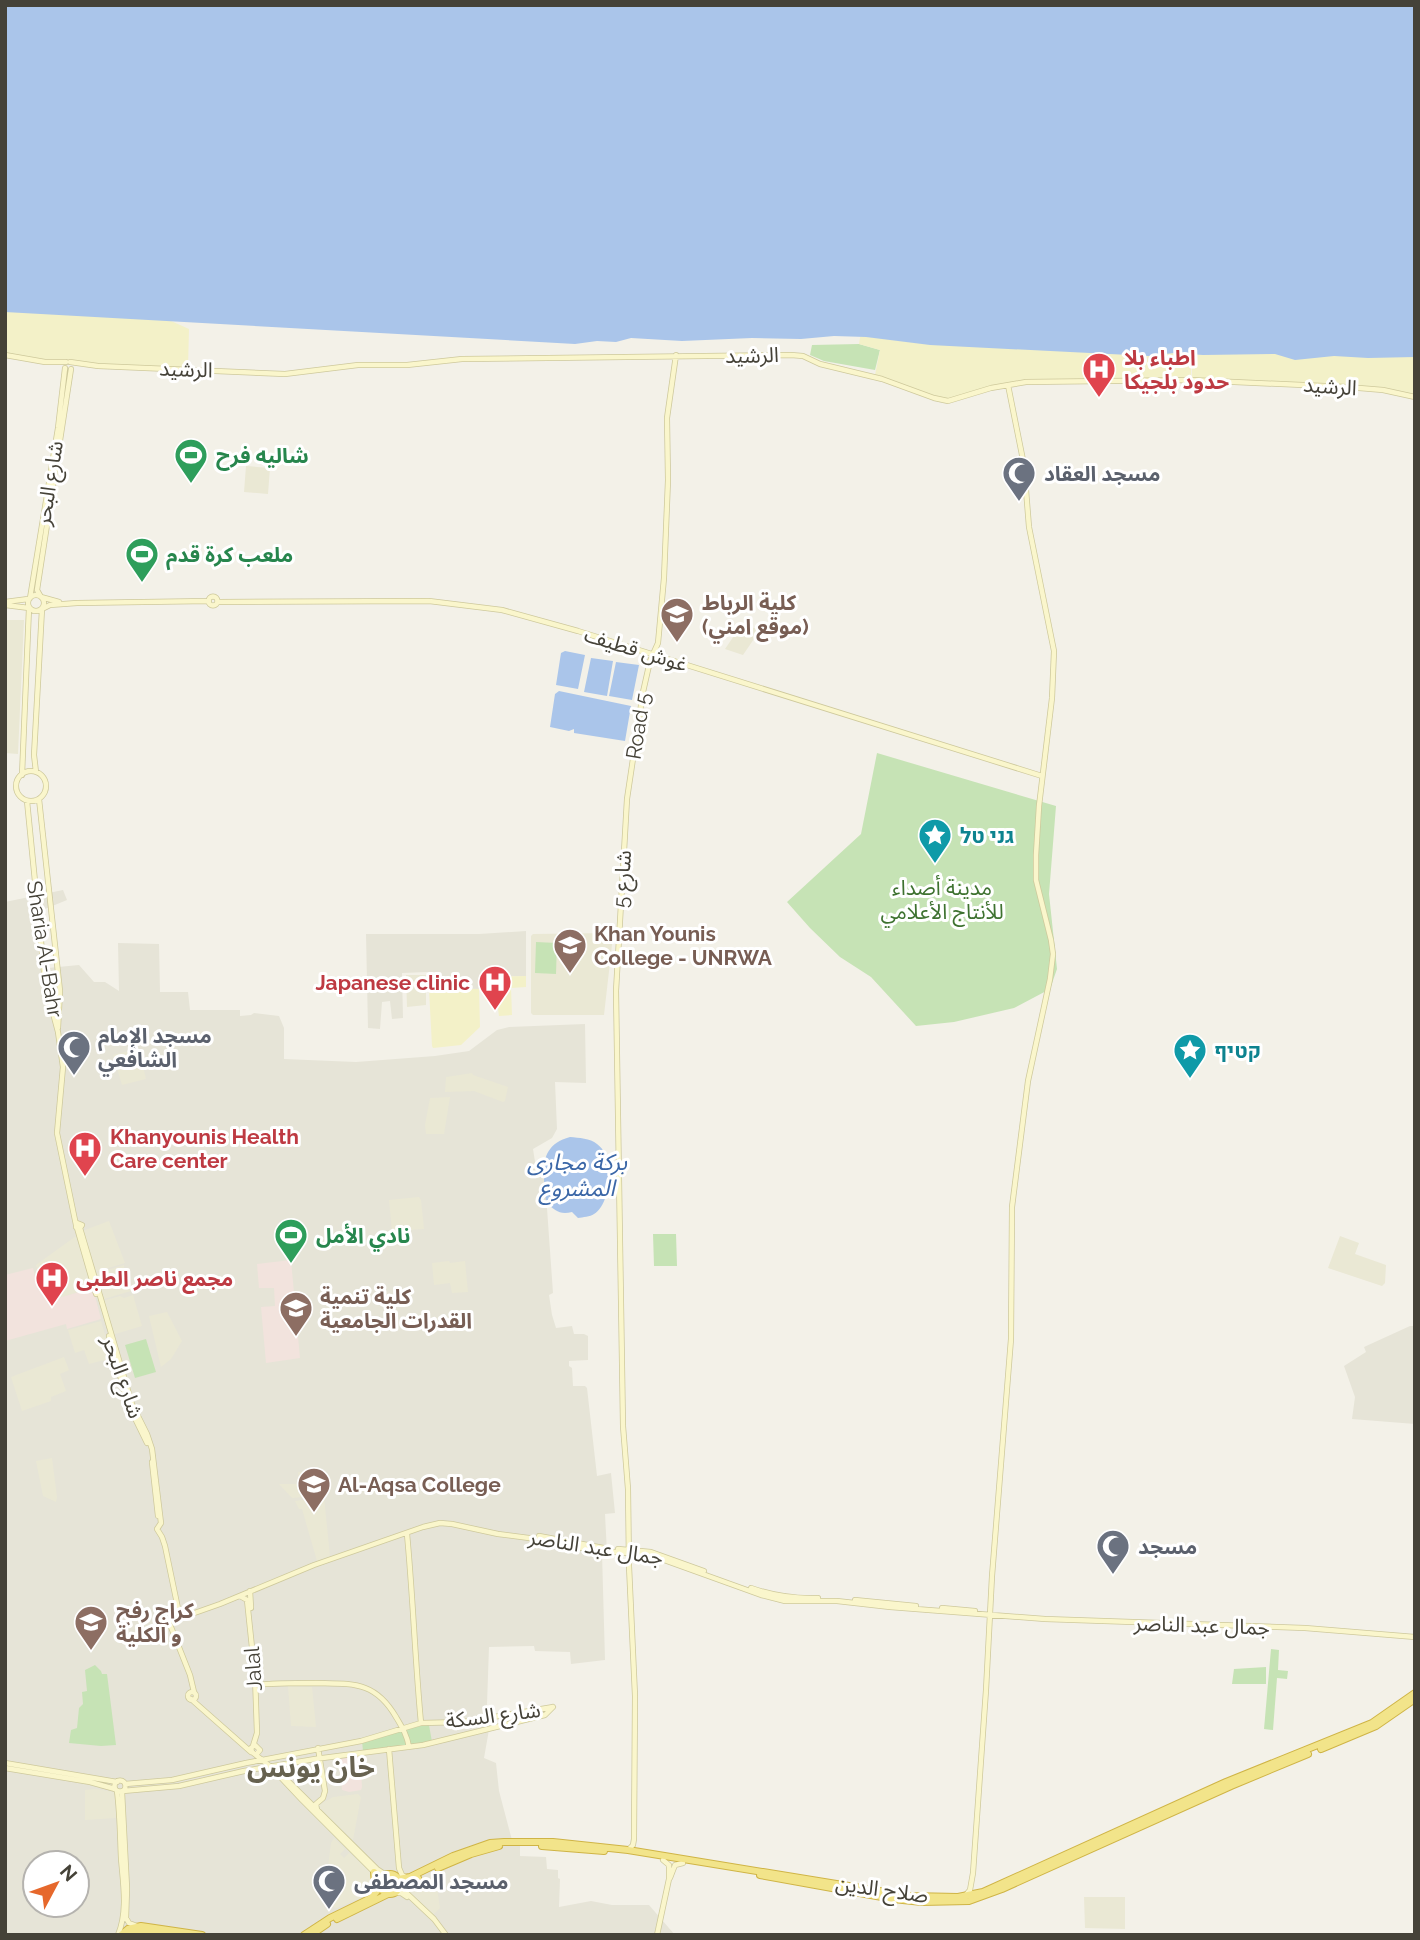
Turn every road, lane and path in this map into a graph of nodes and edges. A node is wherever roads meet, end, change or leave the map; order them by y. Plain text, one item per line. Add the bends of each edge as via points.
1 (5, 355) edge
2 (676, 355) junction
3 (68, 366) junction
4 (1008, 385) junction
5 (1415, 397) edge
6 (41, 597) junction
7 (29, 598) junction
8 (77, 603) junction
9 (5, 604) edge
10 (29, 608) junction
11 (42, 609) junction
12 (654, 655) junction
13 (38, 674) junction
14 (26, 676) junction
15 (36, 772) junction
16 (22, 775) junction
17 (1042, 776) junction
18 (629, 781) joint
19 (39, 799) junction
20 (27, 801) junction
21 (58, 1032) junction
22 (407, 1534) junction
23 (629, 1551) junction
24 (250, 1591) junction
25 (239, 1596) junction
26 (989, 1614) junction
27 (180, 1618) junction
28 (1415, 1637) edge
29 (256, 1684) junction
30 (1415, 1693) edge
31 (194, 1696) junction
32 (1415, 1699) edge
33 (396, 1717) junction
34 (421, 1723) junction
35 (1373, 1725) junction
36 (410, 1727) junction
37 (403, 1728) junction
38 (390, 1733) junction
39 (409, 1747) junction
40 (316, 1748) junction
41 (255, 1749) junction
42 (388, 1749) junction
43 (318, 1758) junction
44 (264, 1759) junction
45 (5, 1763) edge
46 (272, 1767) junction
47 (5, 1768) edge
48 (117, 1782) junction
49 (125, 1784) junction
50 (119, 1791) junction
51 (317, 1811) junction
52 (1149, 1820) junction
53 (634, 1833) junction
54 (589, 1847) junction
55 (628, 1850) junction
56 (641, 1852) junction
57 (663, 1860) junction
58 (683, 1863) junction
59 (374, 1872) junction
60 (759, 1873) junction
61 (973, 1873) junction
62 (669, 1879) junction
63 (409, 1880) junction
64 (380, 1883) junction
65 (395, 1884) junction
66 (983, 1892) junction
67 (407, 1894) junction
68 (965, 1896) junction
69 (372, 1897) junction
70 (909, 1899) junction
71 (350, 1911) junction
72 (136, 1927) junction
73 (120, 1932) edge
74 (129, 1935) edge
75 (173, 1935) edge
76 (202, 1935) edge
77 (304, 1935) edge
78 (311, 1935) edge
79 (444, 1935) edge
80 (657, 1935) edge

1 - 3 main road, الرشيد
2 - 3 main road, الرشيد via 462,359 285,373
2 - 4 main road, الرشيد via 803,356 948,401
2 - 12 main road via 667,418 666,559
3 - 6 main road, شارع البحر via 37,584
3 - 7 main road, شارع البحر
4 - 5 main road, الرشيد via 1218,381 1347,387
4 - 17 main road via 1024,465 1029,527 1054,651
6 - 7 main road
6 - 8 main road
6 - 11 main road
7 - 9 main road
7 - 10 main road
8 - 11 main road
8 - 12 main road, غوش قطيف via 466,604 525,616
9 - 10 main road
10 - 11 main road
10 - 14 main road
11 - 13 main road
12 - 17 main road, غوش قطيف
12 - 18 main road, Road 5 via 641,700
13 - 14 main road
13 - 15 main road
14 - 16 main road
15 - 16 main road
15 - 19 main road via 46,787
16 - 20 main road via 17,787
17 - 26 main road via 1036,880 1052,962 1032,1056 1012,1207 1011,1339
18 - 23 main road, شارع 5 via 616,1019
19 - 20 main road
19 - 21 main road, Sharia Al-Bahr via 60,992
20 - 21 main road, Sharia Al-Bahr via 44,972
21 - 27 main road, شارع البحر via 63,1069 58,1140 122,1376 148,1445 161,1526 157,1530
22 - 23 main road, جمال عبد الناصر via 448,1523 592,1550
22 - 24 main road, جمال عبد الناصر
22 - 34 main road
23 - 24 main road, جمال عبد الناصر via 440,1521 314,1563
23 - 26 main road, جمال عبد الناصر via 785,1601 842,1601
23 - 53 main road via 636,1739
24 - 25 main road, جمال عبد الناصر
24 - 29 main road, Jalal
25 - 27 main road, جمال عبد الناصر
25 - 29 main road, Jalal via 247,1600
26 - 28 main road, جمال عبد الناصر
26 - 61 main road
27 - 31 main road, جمال عبد الناصر via 169,1622
29 - 33 main road via 355,1684 377,1693
29 - 36 main road via 353,1682 379,1692
29 - 41 main road, Jalal
30 - 35 highway, صلاح الدين
31 - 41 main road
31 - 41 main road via 245,1746
32 - 35 highway, صلاح الدين
33 - 37 main road
33 - 38 main road via 397,1725
34 - 36 main road, شارع السكة
34 - 39 main road, شارع السكة via 463,1722 554,1707 545,1715
35 - 52 highway, صلاح الدين
36 - 37 main road, شارع السكة
37 - 38 main road, شارع السكة
37 - 39 main road
38 - 40 main road, شارع السكة
39 - 42 main road, شارع السكة
40 - 43 main road
40 - 44 main road, شارع السكة
41 - 44 main road
42 - 43 main road, شارع السكة
42 - 63 main road via 399,1867
42 - 65 main road via 398,1872
43 - 46 main road, شارع السكة
43 - 51 main road via 325,1791 316,1804
44 - 46 main road
44 - 49 main road, شارع السكة via 172,1780
45 - 48 main road
46 - 50 main road, شارع السكة via 178,1786
46 - 51 main road
46 - 59 main road
47 - 50 main road, شارع السكة
48 - 49 main road, شارع السكة
48 - 50 main road via 114,1786
49 - 50 main road
50 - 72 main road via 126,1918
50 - 73 main road
51 - 65 main road
52 - 66 highway, صلاح الدين
52 - 70 highway, صلاح الدين via 990,1895 962,1901
53 - 55 main road
53 - 56 main road
54 - 55 highway, صلاح الدين
54 - 57 highway, صلاح الدين
54 - 63 highway, صلاح الدين via 490,1843 453,1856
55 - 56 highway, صلاح الدين
56 - 60 highway, صلاح الدين
57 - 58 highway, صلاح الدين
57 - 62 main road via 670,1866
58 - 60 highway, صلاح الدين
58 - 62 main road via 675,1865
59 - 64 main road
59 - 69 highway
60 - 70 highway, صلاح الدين
61 - 66 main road via 975,1887
61 - 68 main road
62 - 80 main road
63 - 65 highway, صلاح الدين
63 - 67 main road
64 - 65 highway via 384,1876
64 - 65 highway via 382,1891
64 - 69 highway
65 - 67 main road
65 - 71 highway, صلاح الدين
65 - 79 main road
66 - 68 highway, صلاح الدين
67 - 79 main road
68 - 70 highway, صلاح الدين
69 - 71 highway, صلاح الدين
71 - 77 highway, صلاح الدين
71 - 78 highway, صلاح الدين
72 - 73 highway
72 - 76 highway
74 - 75 highway via 141,1931

